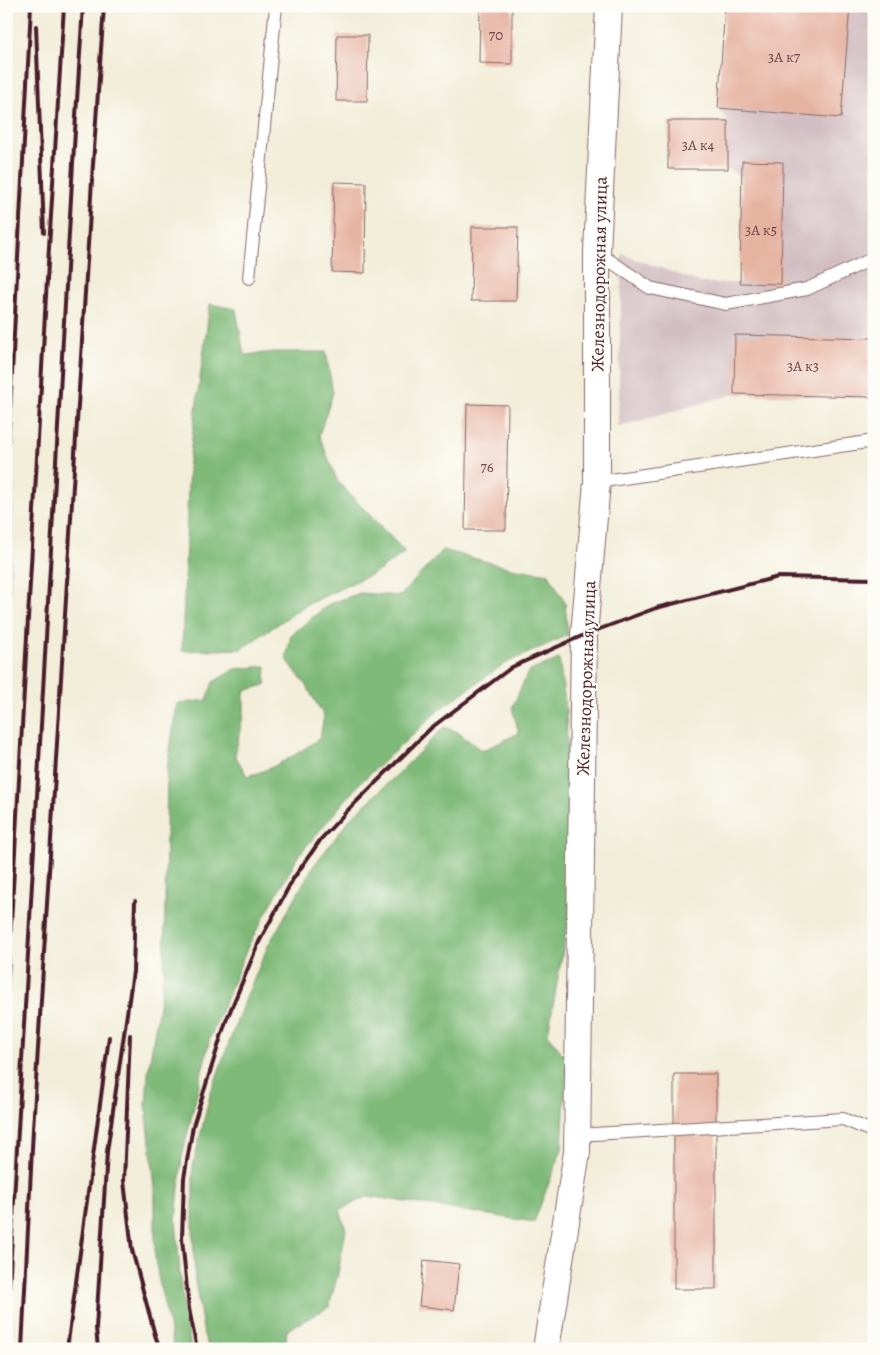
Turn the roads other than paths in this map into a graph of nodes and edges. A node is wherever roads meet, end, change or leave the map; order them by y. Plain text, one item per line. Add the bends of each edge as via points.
1 (276, 6) edge
2 (609, 6) edge
3 (597, 252) junction
4 (874, 258) edge
5 (249, 278) dead end
6 (874, 441) edge
7 (597, 482) junction
8 (874, 1132) edge
9 (577, 1135) junction
10 (546, 1349) edge

1 - 5 lane
2 - 3 street, Железнодорожная улица
3 - 4 lane via 650,288 726,304 807,289
3 - 7 street, Железнодорожная улица
6 - 7 lane
7 - 9 street, Железнодорожная улица via 584,635
8 - 9 lane via 843,1119
9 - 10 street, Железнодорожная улица

